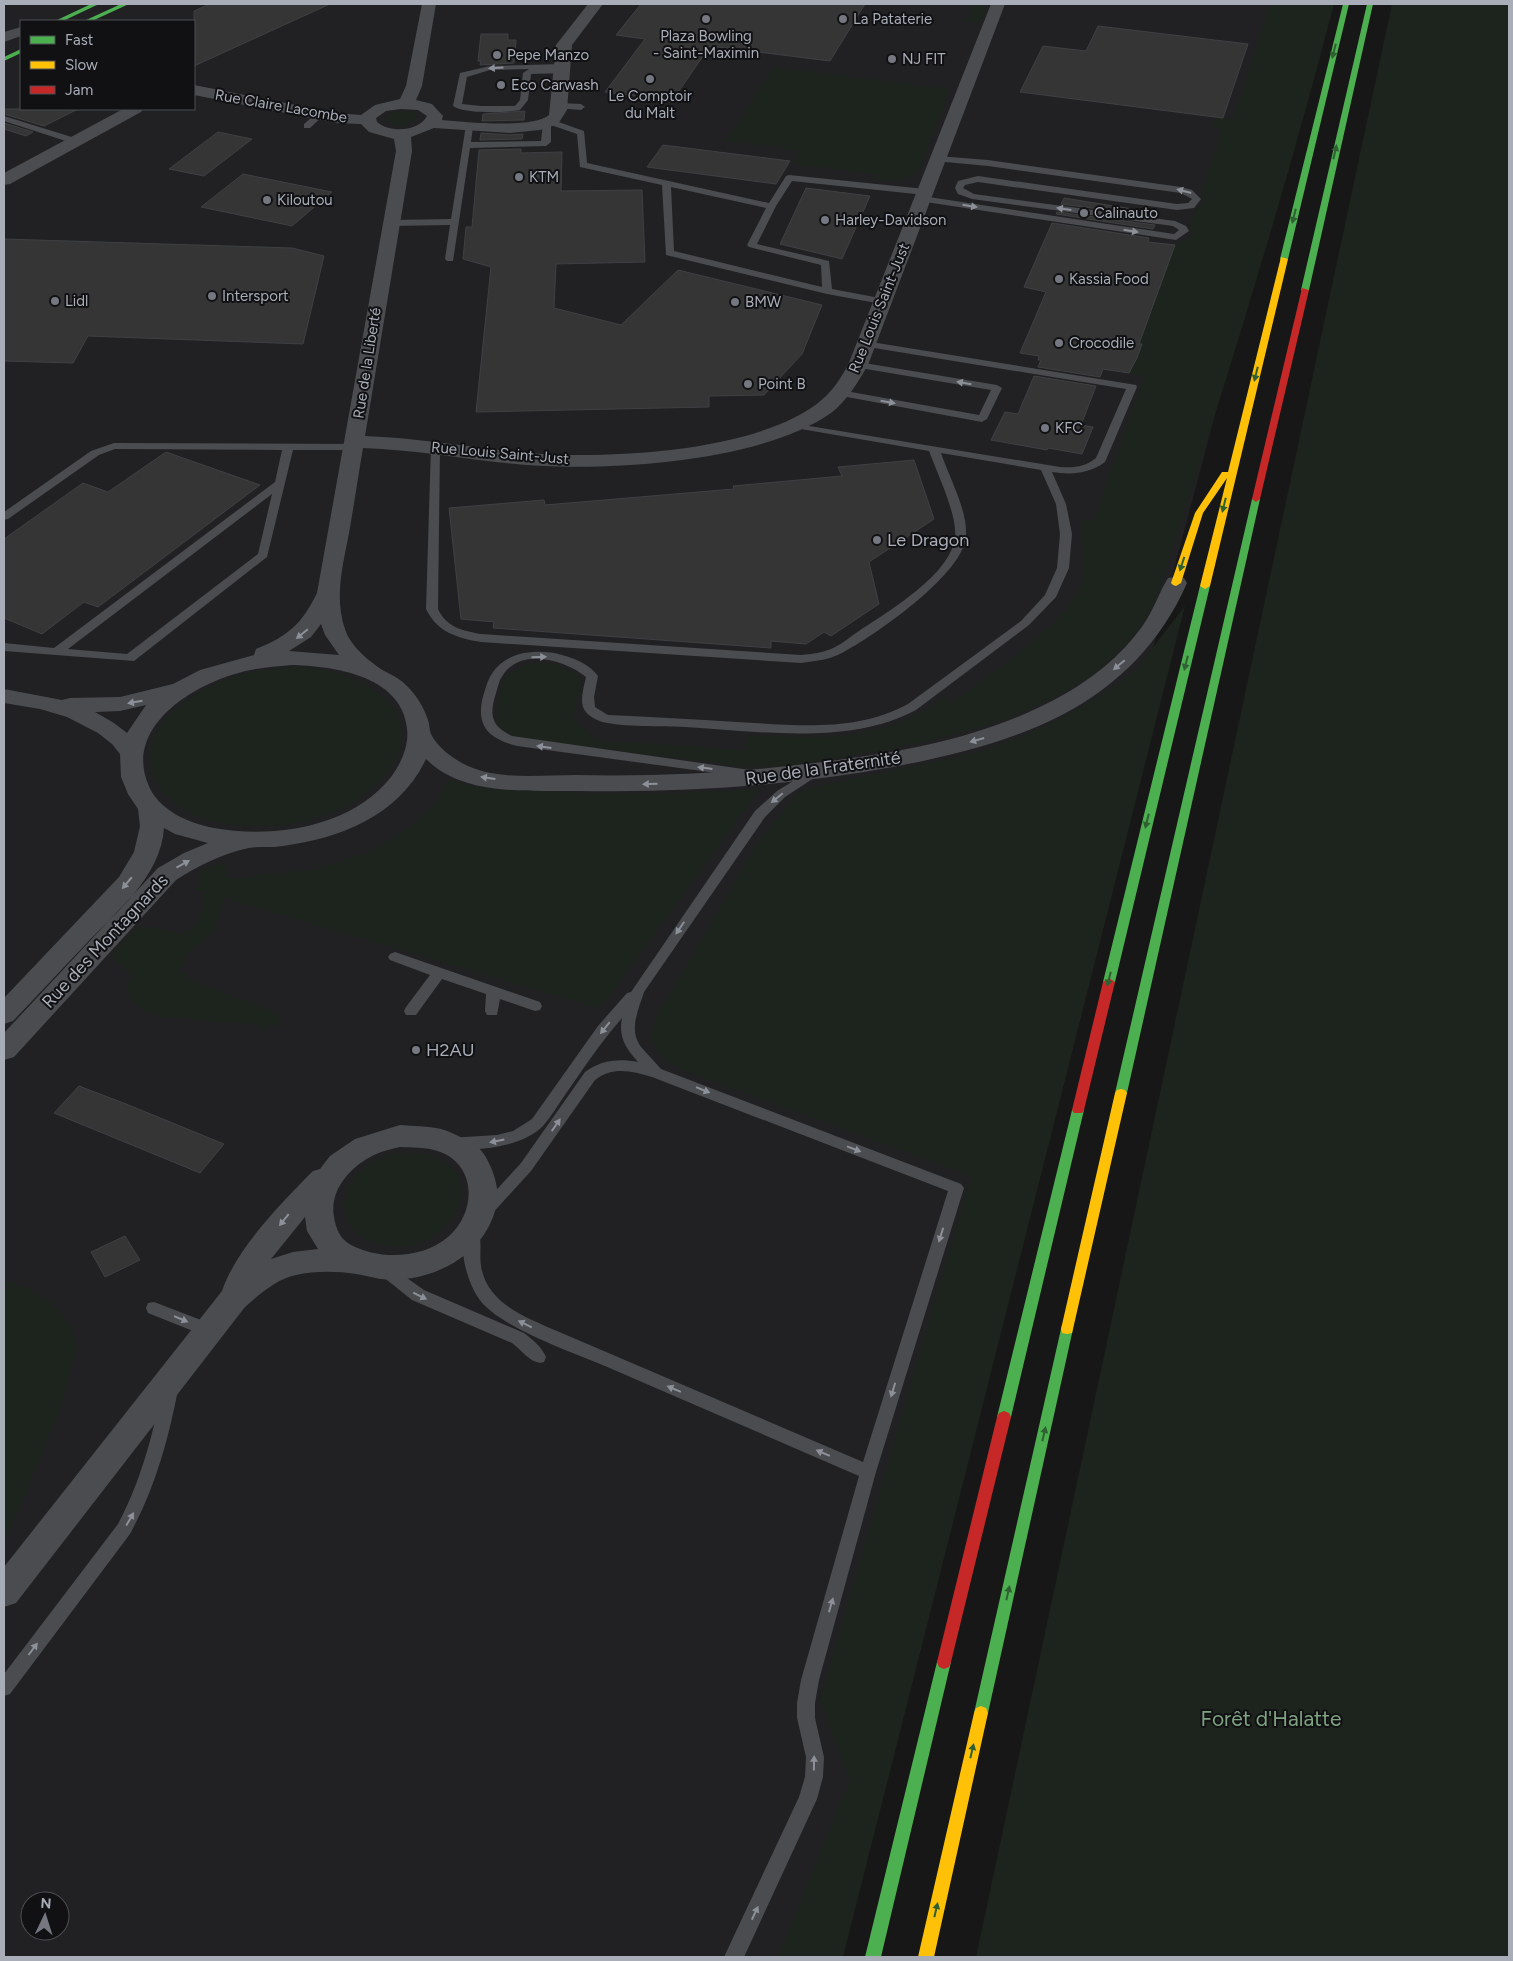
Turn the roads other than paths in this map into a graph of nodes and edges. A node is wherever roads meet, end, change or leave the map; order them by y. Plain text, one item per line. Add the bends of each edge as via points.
1 (96, 4) edge
2 (126, 4) edge
3 (429, 4) edge
4 (596, 4) edge
5 (998, 4) edge
6 (1346, 4) edge
7 (1370, 4) edge
8 (82, 17) edge
9 (57, 20) edge
10 (64, 20) edge
11 (20, 31) edge
12 (4, 36) edge
13 (20, 38) edge
14 (4, 46) edge
15 (20, 51) edge
16 (4, 59) edge
17 (562, 68) junction
18 (195, 90) edge
19 (406, 104) junction
20 (560, 106) junction
21 (581, 107) dead end
22 (133, 110) edge
23 (320, 115) junction
24 (4, 118) edge
25 (368, 120) junction
26 (548, 122) junction
27 (432, 123) junction
28 (307, 126) dead end
29 (468, 127) junction
30 (402, 133) junction
31 (76, 141) junction
32 (466, 145) junction
33 (938, 159) junction
34 (964, 161) junction
35 (4, 180) edge
36 (968, 180) junction
37 (666, 183) junction
38 (924, 195) junction
39 (771, 206) junction
40 (455, 222) junction
41 (391, 223) junction
42 (450, 259) dead end
43 (827, 290) junction
44 (882, 301) junction
45 (865, 344) junction
46 (858, 365) junction
47 (840, 393) junction
48 (795, 426) junction
49 (354, 444) junction
50 (435, 447) junction
51 (288, 448) junction
52 (934, 449) junction
53 (1236, 458) junction
54 (1045, 468) junction
55 (280, 483) junction
56 (4, 517) edge
57 (1176, 583) joint
58 (328, 593) junction
59 (4, 647) edge
60 (56, 652) junction
61 (238, 665) junction
62 (368, 671) junction
63 (182, 689) junction
64 (4, 696) edge
65 (52, 704) junction
66 (419, 735) junction
67 (132, 753) junction
68 (817, 771) junction
69 (771, 777) junction
70 (150, 806) junction
71 (247, 840) junction
72 (395, 957) dead end
73 (440, 973) junction
74 (638, 991) junction
75 (493, 992) junction
76 (535, 1006) dead end
77 (411, 1011) dead end
78 (492, 1011) dead end
79 (4, 1014) edge
80 (4, 1050) edge
81 (657, 1073) junction
82 (440, 1140) junction
83 (330, 1172) junction
84 (476, 1224) junction
85 (371, 1265) junction
86 (234, 1298) junction
87 (154, 1308) dead end
88 (208, 1330) junction
89 (538, 1357) dead end
90 (173, 1375) junction
91 (868, 1472) junction
92 (4, 1592) edge
93 (4, 1688) edge
94 (734, 1957) edge
95 (873, 1957) edge
96 (926, 1957) edge

1 - 8 main road
2 - 8 main road
3 - 19 street via 414,86
4 - 17 street via 565,41
5 - 33 street, Rue Louis Saint-Just
6 -> 53 main road
96 -> 7 main road
8 - 9 street
8 - 10 main road
11 - 12 street
13 - 14 main road
15 - 16 main road
17 -> 17 lane via 490,68 463,75 457,106 517,108 524,100 527,73
17 - 20 street
18 - 23 street, Rue Claire Lacombe
19 - 25 street via 382,107
19 - 27 street via 431,110 435,116
20 - 21 lane
20 - 26 street via 558,115
22 - 31 street
23 - 25 street, Rue Claire Lacombe
23 - 28 lane
24 - 31 lane
25 - 30 street via 370,126 379,131
26 - 29 street via 533,126
26 - 32 lane via 547,142 543,144
26 - 37 lane via 581,133 584,165
27 - 29 street
27 - 30 street
29 - 32 lane
30 - 41 street, Rue de la Liberté via 404,151
31 - 35 street
32 - 40 lane
33 - 34 lane
33 - 38 street, Rue Louis Saint-Just
34 - 36 lane via 971,166 972,176
36 -> 34 lane via 1178,207 1191,206 1196,199 1181,190
38 -> 36 lane via 1165,236 1176,237 1184,231 1175,224 972,196 959,188
37 - 39 lane
37 - 43 lane via 669,253
38 - 39 lane via 789,178
38 - 44 street, Rue Louis Saint-Just
39 - 43 lane via 752,245 826,263
40 - 41 lane
40 - 42 lane
41 - 49 street, Rue de la Liberté
43 - 44 lane
44 - 45 street, Rue Louis Saint-Just
45 - 46 street, Rue Louis Saint-Just
45 - 54 lane via 1132,387 1105,453 1097,464 1078,471
46 - 47 street, Rue Louis Saint-Just
47 -> 46 lane via 982,418 997,388
47 - 48 street, Rue Louis Saint-Just via 823,409
48 - 50 street, Rue Louis Saint-Just via 729,445 624,459 546,460
48 - 52 lane
49 - 50 street, Rue Louis Saint-Just via 393,442
49 - 51 lane
49 - 58 street, Rue de la Liberté
50 - 52 lane via 432,609 434,616 456,633 481,638 801,659 837,651 931,585 953,562 960,546 960,531
51 - 55 lane
51 - 56 lane via 114,446 95,453
52 - 54 lane
53 -> 57 main road via 1199,513
53 -> 95 main road
69 -> 54 lane via 528,745 498,734 487,723 485,707 495,678 505,666 535,656 575,664 592,676 588,709 591,714 606,719 826,730 855,726 901,713 921,702 1016,631 1055,588 1063,568 1066,534 1061,504
55 - 60 lane
55 - 60 lane via 263,555 130,658
57 -> 68 street, Rue de la Fraternité via 1158,622 1138,647 1087,690 1053,710 1008,730 958,745
58 -> 61 street, Rue de la Liberté via 315,620 303,633 279,648
58 - 62 street, Rue de la Liberté via 334,634 344,649
59 - 60 lane
61 - 62 street via 302,658 332,660
61 - 63 street
62 - 66 street via 390,683 406,698 416,716
63 -> 65 street via 120,704
63 - 67 street via 148,719 139,732
64 - 65 street
65 - 67 street via 102,724
69 -> 66 street, Rue de la Fraternité via 614,784 472,776 447,765
66 - 71 street via 415,757 403,778 368,809 339,824 306,834
67 - 70 street via 134,781
68 - 69 street, Rue de la Fraternité
68 -> 74 lane via 782,794 760,814
70 - 71 street via 170,821 196,832
70 -> 79 street, Rue des Montagnards via 151,835 145,858 138,869
80 -> 71 street, Rue des Montagnards via 167,874 208,852
72 - 73 lane
73 - 75 lane
73 - 77 lane
74 - 81 lane via 628,1017 627,1038
74 -> 82 lane via 603,1030 545,1114 527,1131 490,1143
75 - 76 lane
75 - 78 lane
84 -> 81 lane via 526,1167 596,1071 612,1065
81 -> 91 lane via 956,1188
82 - 83 street via 410,1136 380,1140 352,1153
82 - 84 street via 464,1152 479,1170 486,1193
83 - 85 street via 318,1196 318,1221 330,1243 344,1255
83 -> 86 street via 268,1240
84 - 85 street via 450,1251 432,1260 402,1267
91 -> 84 lane via 503,1313 486,1300 473,1264 471,1249
85 - 86 street via 319,1259 288,1264 262,1276
85 -> 89 lane via 418,1295 518,1338
86 - 88 street
87 -> 88 lane
88 - 90 street
90 - 92 street
93 -> 90 lane via 124,1530 135,1510 146,1488 157,1450
94 -> 91 lane via 799,1819 814,1777 815,1757 806,1718 810,1680

